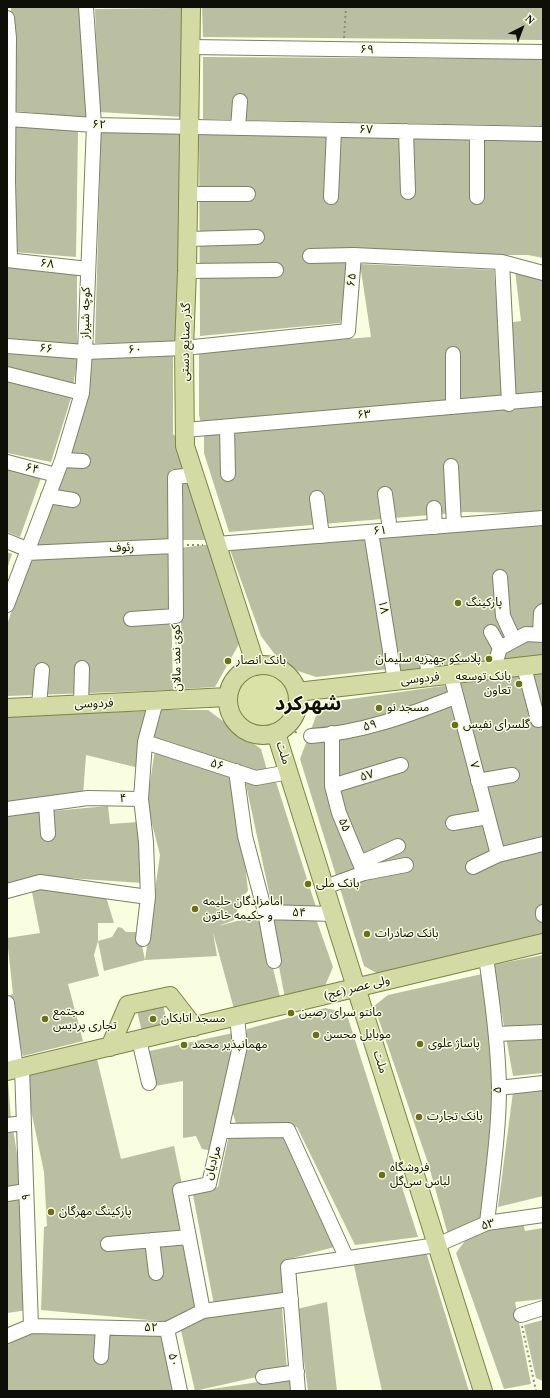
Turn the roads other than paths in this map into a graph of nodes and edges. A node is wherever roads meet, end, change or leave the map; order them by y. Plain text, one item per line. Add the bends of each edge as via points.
1 (86, 7) edge
2 (191, 7) edge
3 (7, 18) edge
4 (8, 38) edge
5 (190, 47) junction
6 (543, 52) edge
7 (240, 101) dead end
8 (8, 114) edge
9 (94, 125) junction
10 (189, 127) junction
11 (238, 128) junction
12 (334, 130) junction
13 (406, 131) junction
14 (477, 132) junction
15 (542, 138) edge
16 (7, 182) edge
17 (408, 192) dead end
18 (188, 194) junction
19 (248, 194) dead end
20 (477, 196) dead end
21 (332, 197) dead end
22 (257, 236) dead end
23 (188, 239) junction
24 (354, 255) junction
25 (310, 256) dead end
26 (9, 260) edge
27 (502, 262) junction
28 (88, 269) junction
29 (276, 270) dead end
30 (187, 271) junction
31 (543, 273) edge
32 (7, 346) edge
33 (184, 348) junction
34 (86, 352) junction
35 (453, 354) dead end
36 (7, 374) edge
37 (82, 393) junction
38 (543, 399) edge
39 (509, 404) junction
40 (453, 407) junction
41 (227, 427) junction
42 (185, 430) junction
43 (62, 460) junction
44 (83, 461) dead end
45 (7, 462) edge
46 (451, 466) dead end
47 (228, 474) dead end
48 (56, 475) junction
49 (194, 475) junction
50 (385, 494) dead end
51 (48, 496) junction
52 (317, 498) dead end
53 (73, 500) dead end
54 (434, 508) dead end
55 (543, 518) edge
56 (454, 525) junction
57 (435, 527) junction
58 (390, 530) junction
59 (371, 532) junction
60 (322, 536) junction
61 (7, 541) edge
62 (217, 544) junction
63 (174, 546) junction
64 (27, 553) junction
65 (500, 577) dead end
66 (7, 605) edge
67 (543, 611) edge
68 (131, 619) dead end
69 (491, 632) dead end
70 (541, 635) edge
71 (514, 640) junction
72 (500, 648) junction
73 (543, 664) edge
74 (256, 666) junction
75 (524, 667) junction
76 (82, 668) dead end
77 (42, 670) dead end
78 (493, 670) junction
79 (451, 676) junction
80 (395, 682) junction
81 (297, 692) junction
82 (228, 697) junction
83 (455, 697) junction
84 (156, 701) junction
85 (81, 705) junction
86 (39, 706) junction
87 (7, 708) edge
88 (538, 720) dead end
89 (279, 731) junction
90 (332, 733) junction
91 (311, 736) road end
92 (145, 742) junction
93 (401, 765) dead end
94 (236, 771) junction
95 (289, 772) junction
96 (512, 775) dead end
97 (478, 781) junction
98 (332, 786) junction
99 (141, 799) junction
100 (46, 804) junction
101 (7, 809) edge
102 (488, 817) junction
103 (453, 823) dead end
104 (48, 834) dead end
105 (543, 844) edge
106 (398, 846) dead end
107 (498, 855) junction
108 (406, 865) dead end
109 (472, 867) dead end
110 (362, 868) junction
111 (325, 888) junction
112 (7, 891) edge
113 (148, 897) junction
114 (266, 912) junction
115 (333, 914) junction
116 (143, 939) dead end
117 (543, 943) edge
118 (486, 957) junction
119 (274, 961) dead end
120 (357, 988) junction
121 (7, 1003) edge
122 (237, 1017) junction
123 (194, 1027) junction
124 (543, 1032) edge
125 (496, 1034) junction
126 (139, 1040) junction
127 (110, 1047) junction
128 (15, 1069) edge
129 (149, 1083) dead end
130 (543, 1083) edge
131 (499, 1088) junction
132 (24, 1123) junction
133 (7, 1125) edge
134 (222, 1131) junction
135 (26, 1191) junction
136 (7, 1194) edge
137 (543, 1215) edge
138 (487, 1223) junction
139 (189, 1237) junction
140 (152, 1240) junction
141 (108, 1244) dead end
142 (437, 1245) junction
143 (346, 1257) junction
144 (156, 1273) dead end
145 (291, 1299) junction
146 (543, 1308) edge
147 (203, 1310) junction
148 (521, 1315) road end
149 (32, 1326) junction
150 (103, 1328) junction
151 (167, 1329) junction
152 (7, 1336) edge
153 (102, 1357) dead end
154 (297, 1372) junction
155 (263, 1377) dead end
156 (180, 1391) edge
157 (298, 1391) edge
158 (483, 1391) edge

1 - 9 street, کوچه شیراز
2 - 5 main road, گذر صنایع دستی
3 - 4 street
4 - 8 street
5 - 6 street, ۶۹
5 - 10 main road, گذر صنایع دستی
7 - 11 street
8 - 9 street, ۶۲
8 - 16 street
9 - 10 street, ۶۲
9 - 28 street, کوچه شیراز
10 - 11 street, ۶۷
10 - 18 main road, گذر صنایع دستی
11 - 12 street, ۶۷
12 - 13 street, ۶۷
12 - 21 street
13 - 14 street, ۶۷
13 - 17 street
14 - 15 street, ۶۷
14 - 20 street
16 - 26 street
18 - 19 street
18 - 23 main road, گذر صنایع دستی
22 - 23 street
23 - 30 main road, گذر صنایع دستی
24 - 25 street
24 - 27 street
24 - 33 street, ۶۵ via 348,331
26 - 28 street, ۶۸
27 - 31 street
27 - 39 street
28 - 34 street, کوچه شیراز
29 - 30 street
30 - 33 main road, گذر صنایع دستی
32 - 34 street, ۶۶
33 - 34 street, ۶۰
33 - 42 main road, گذر صنایع دستی
34 - 37 street, کوچه شیراز
35 - 40 street
36 - 37 street
37 - 43 street, کوچه شیراز
38 - 39 street, ۶۳
39 - 40 street, ۶۳
40 - 41 street, ۶۳
41 - 42 street, ۶۳
41 - 47 street
42 - 49 main road, گذر صنایع دستی via 185,446
43 - 44 street
43 - 48 street, کوچه شیراز
45 - 48 street, ۶۴
46 - 56 street
48 - 51 street, کوچه شیراز
49 - 62 main road, گذر صنایع دستی
49 - 63 street via 175,476
50 - 58 street
51 - 53 street
51 - 64 street, کوچه شیراز
52 - 60 street
54 - 57 street
55 - 56 street, ۶۱
56 - 57 street, ۶۱
57 - 58 street, ۶۱
58 - 59 street, ۶۱
59 - 60 street, ۶۱
59 - 80 street, ۱۸
60 - 62 street, ۶۱
61 - 64 street via 24,548
62 - 74 main road, گذر صنایع دستی
63 - 64 street, رئوف
63 - 68 street via 176,616
64 - 66 street, کوچه شیراز
65 - 71 street via 503,616
67 - 70 street
69 - 72 street
70 - 71 street via 526,634
71 - 72 street
72 - 78 street
73 - 75 main road, فردوسی
74 - 81 main road via 266,665 281,671 293,682
74 - 82 main road via 240,674 230,688
75 - 78 main road, فردوسی
75 - 88 street
76 - 85 street
77 - 86 street
78 - 79 main road, فردوسی
79 - 80 main road, فردوسی via 428,670
79 - 83 street, ۷
80 - 81 main road, فردوسی
81 - 89 main road via 298,702 292,720
82 - 84 main road, فردوسی
82 - 89 main road via 229,709 234,720 242,728 259,734
83 - 90 street, ۵۹ via 400,718
83 - 97 street, ۷
84 - 85 main road, فردوسی
84 - 92 street, ۴
85 - 86 main road, فردوسی
86 - 87 main road, فردوسی
89 - 95 main road, ملت
90 - 91 street, ۵۹
90 - 98 street, ۵۵
92 - 94 street, ۵۶
92 - 99 street, ۴
93 - 98 street, ۵۷
94 - 95 street, ۵۶ via 256,778
94 - 114 street via 245,836
95 - 111 main road, ملت
96 - 97 street
97 - 102 street, ۷
98 - 110 street, ۵۵ via 339,813
99 - 100 street, ۴ via 88,798
99 - 113 street
100 - 101 street, ۴
100 - 104 street
102 - 103 street
102 - 107 street, ۷
105 - 107 street
106 - 110 street
107 - 109 street
108 - 110 street
110 - 111 street
111 - 115 main road, ملت
112 - 113 street via 40,882
113 - 116 street
114 - 115 street, ۵۴
114 - 119 street
115 - 120 main road, ملت
117 - 118 main road, ولی عصر (عج)
118 - 120 main road, ولی عصر (عج)
118 - 125 street, ۵
120 - 122 main road, ولی عصر (عج)
120 - 142 main road, ملت
121 - 128 street
122 - 123 main road, ولی عصر (عج)
122 - 134 street, مرادیان via 240,1046
123 - 126 main road, ولی عصر (عج)
123 - 127 main road via 170,996 128,1005
124 - 125 street
125 - 131 street, ۵
126 - 127 main road, ولی عصر (عج)
126 - 129 street
127 - 128 main road, ولی عصر (عج)
128 - 132 street, ۹
130 - 131 street
131 - 138 street, ۵
132 - 133 street
132 - 135 street, ۹
134 - 139 street, مرادیان via 210,1184 180,1190
134 - 143 street via 288,1130
135 - 136 street
135 - 149 street, ۹
137 - 138 street, ۵۳
138 - 142 street, ۵۳
139 - 140 street
139 - 147 street, مرادیان
140 - 141 street
140 - 144 street
142 - 143 street
142 - 158 main road, ملت
143 - 145 street via 288,1267
145 - 147 street, ۵۲
145 - 154 street
146 - 148 street
147 - 151 street, ۵۲
149 - 150 street, ۵۲
149 - 152 street, ۵۲
150 - 151 street, ۵۲
150 - 153 street
151 - 156 street, ۵۰
154 - 155 street
154 - 157 street

